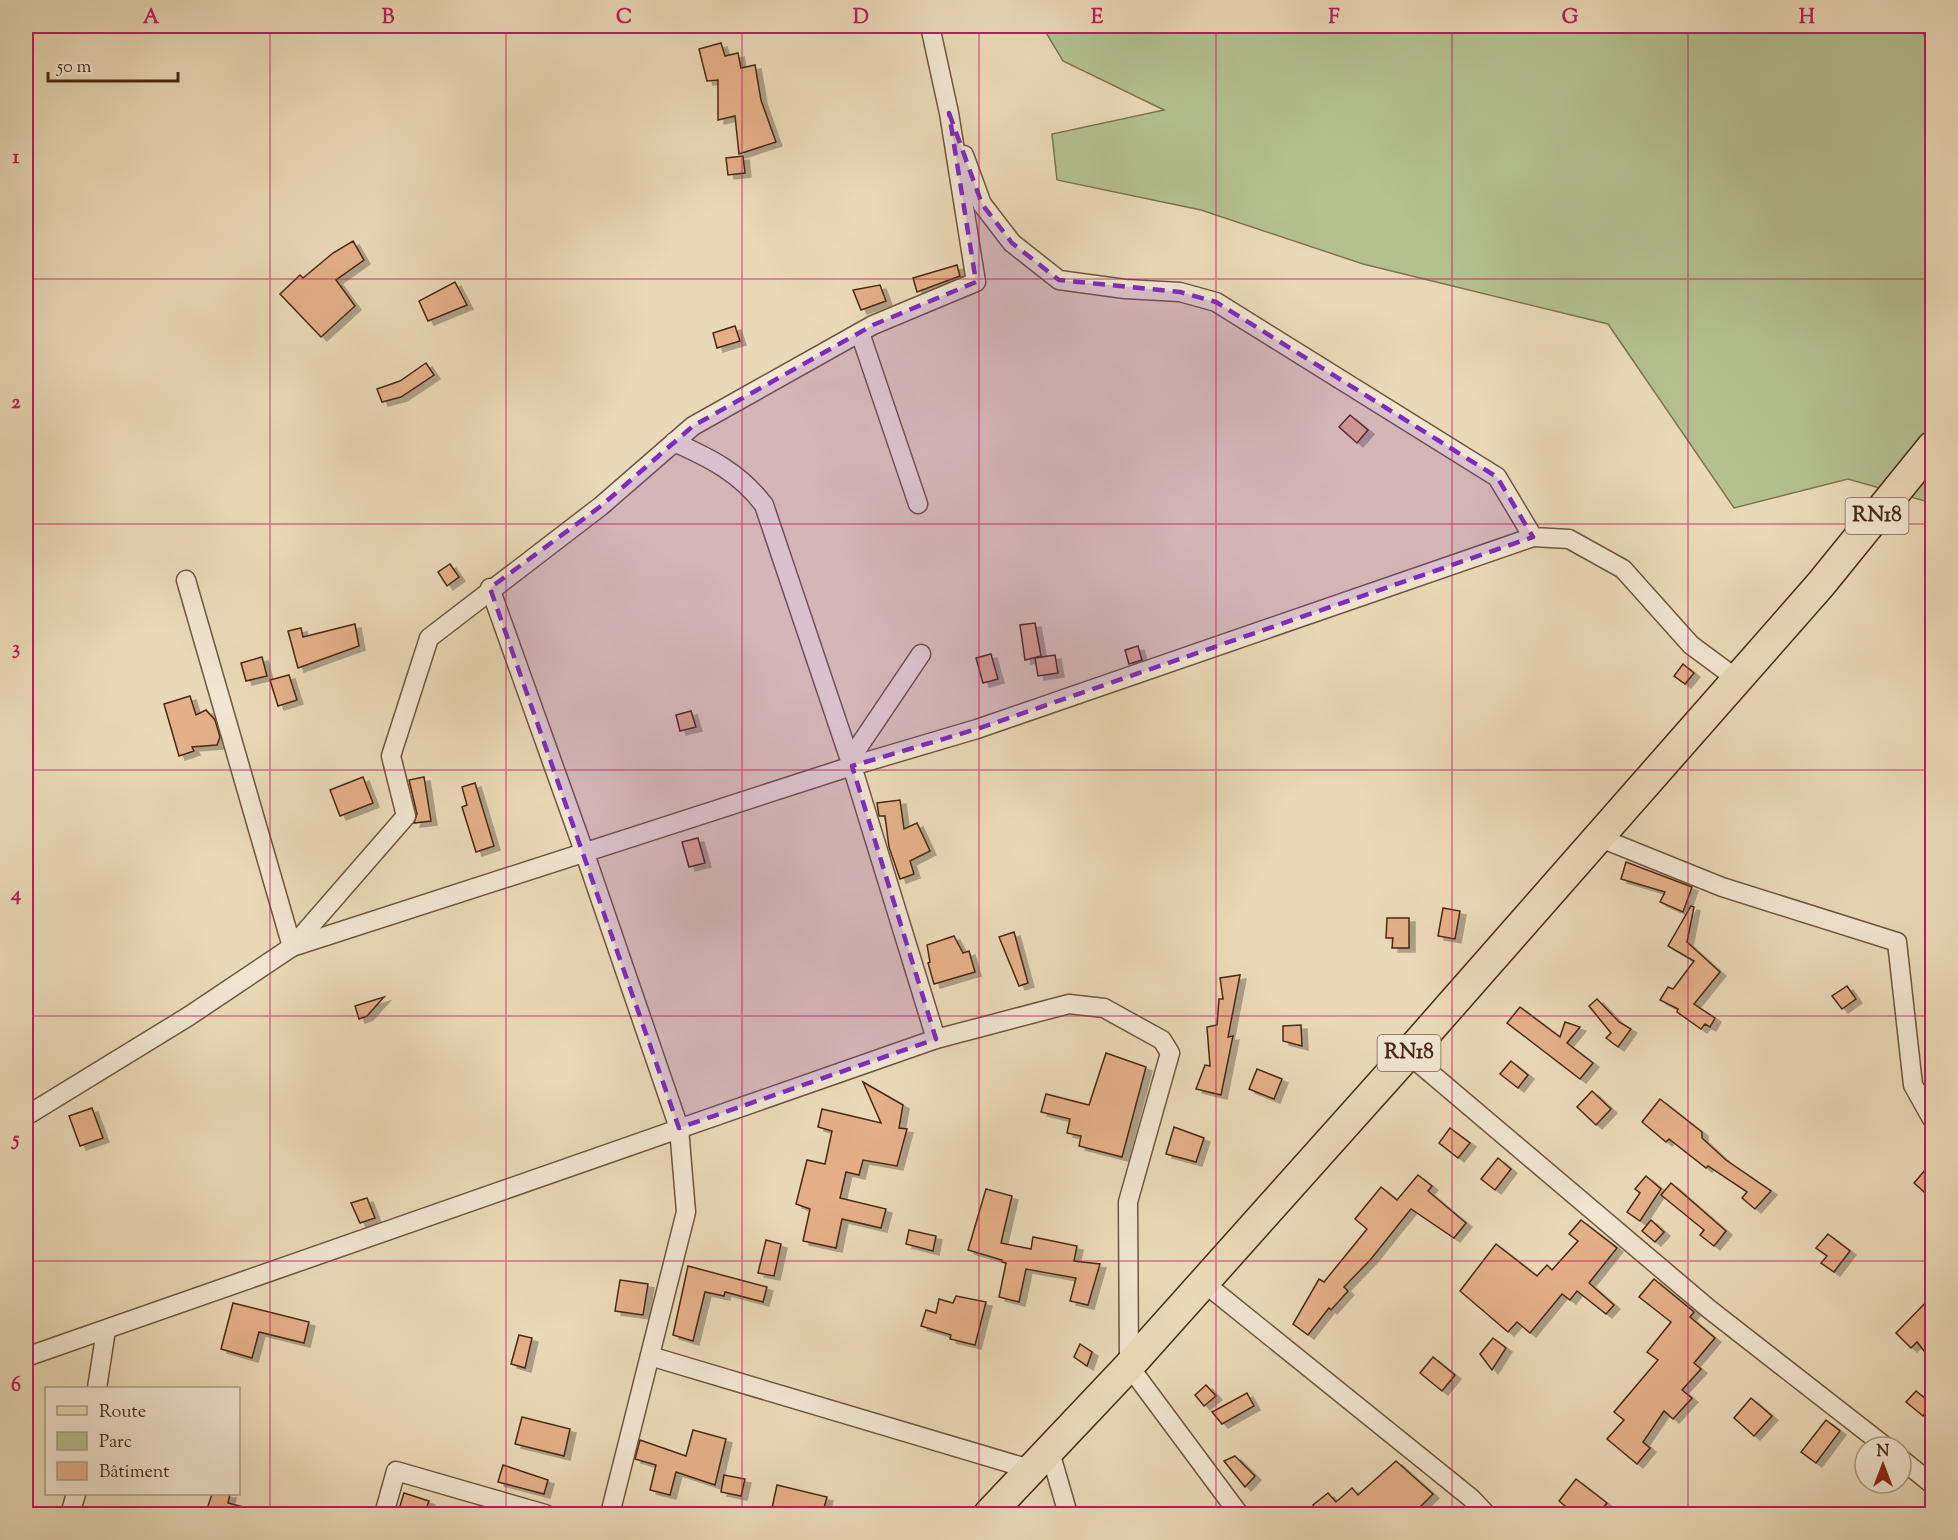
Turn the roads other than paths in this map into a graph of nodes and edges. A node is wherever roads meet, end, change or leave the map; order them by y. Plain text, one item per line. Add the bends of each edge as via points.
1 (930, 26) edge
2 (949, 113) junction
3 (860, 333) junction
4 (674, 442) junction
5 (1932, 447) edge
6 (918, 504) dead end
7 (1533, 537) junction
8 (186, 580) dead end
9 (490, 588) junction
10 (921, 654) dead end
11 (1737, 680) junction
12 (852, 766) junction
13 (1598, 837) junction
14 (585, 854) junction
15 (292, 947) junction
16 (936, 1040) junction
17 (1408, 1054) junction
18 (26, 1116) edge
19 (1932, 1119) edge
20 (679, 1128) junction
21 (1203, 1282) junction
22 (106, 1330) junction
23 (650, 1356) junction
24 (26, 1357) edge
25 (1128, 1366) junction
26 (97, 1387) edge
27 (1871, 1435) edge
28 (1041, 1461) junction
29 (1913, 1469) edge
30 (1932, 1484) edge
31 (76, 1495) edge
32 (70, 1515) edge
33 (384, 1515) edge
34 (545, 1515) edge
35 (610, 1515) edge
36 (989, 1515) edge
37 (1068, 1515) edge
38 (1239, 1515) edge
39 (1486, 1515) edge

1 - 2 street
2 - 3 street via 976,282
2 - 7 street via 982,204 1012,243 1059,280 1180,292 1216,302 1497,477
3 - 4 street via 693,426
3 - 6 street
4 - 9 street via 601,506
4 - 12 street via 737,475 764,506
5 - 11 main road, RN18
7 - 11 street via 1569,539 1623,569 1691,645
7 - 12 street via 977,729
8 - 15 street
9 - 14 street
9 - 15 street via 429,638 392,756 406,816
10 - 12 street via 855,752
11 - 13 main road, RN18
12 - 14 street
12 - 16 street
13 - 17 main road, RN18
13 - 19 street via 1722,887 1897,942 1913,1085
14 - 15 street
14 - 20 street
15 - 18 street via 189,1016
16 - 20 street
16 - 25 street via 1069,1004 1104,1008 1167,1045 1170,1053 1128,1202
17 - 21 main road, RN18
17 - 27 street via 1709,1309
20 - 22 street
20 - 23 street via 686,1212
21 - 25 main road, RN18
21 - 39 street via 1471,1498
22 - 24 street
22 - 26 street
23 - 28 street
23 - 35 street
25 - 28 main road, RN18
25 - 38 street
28 - 36 main road, RN18
28 - 37 street
29 - 30 street
31 - 32 street
33 - 34 street via 396,1471

